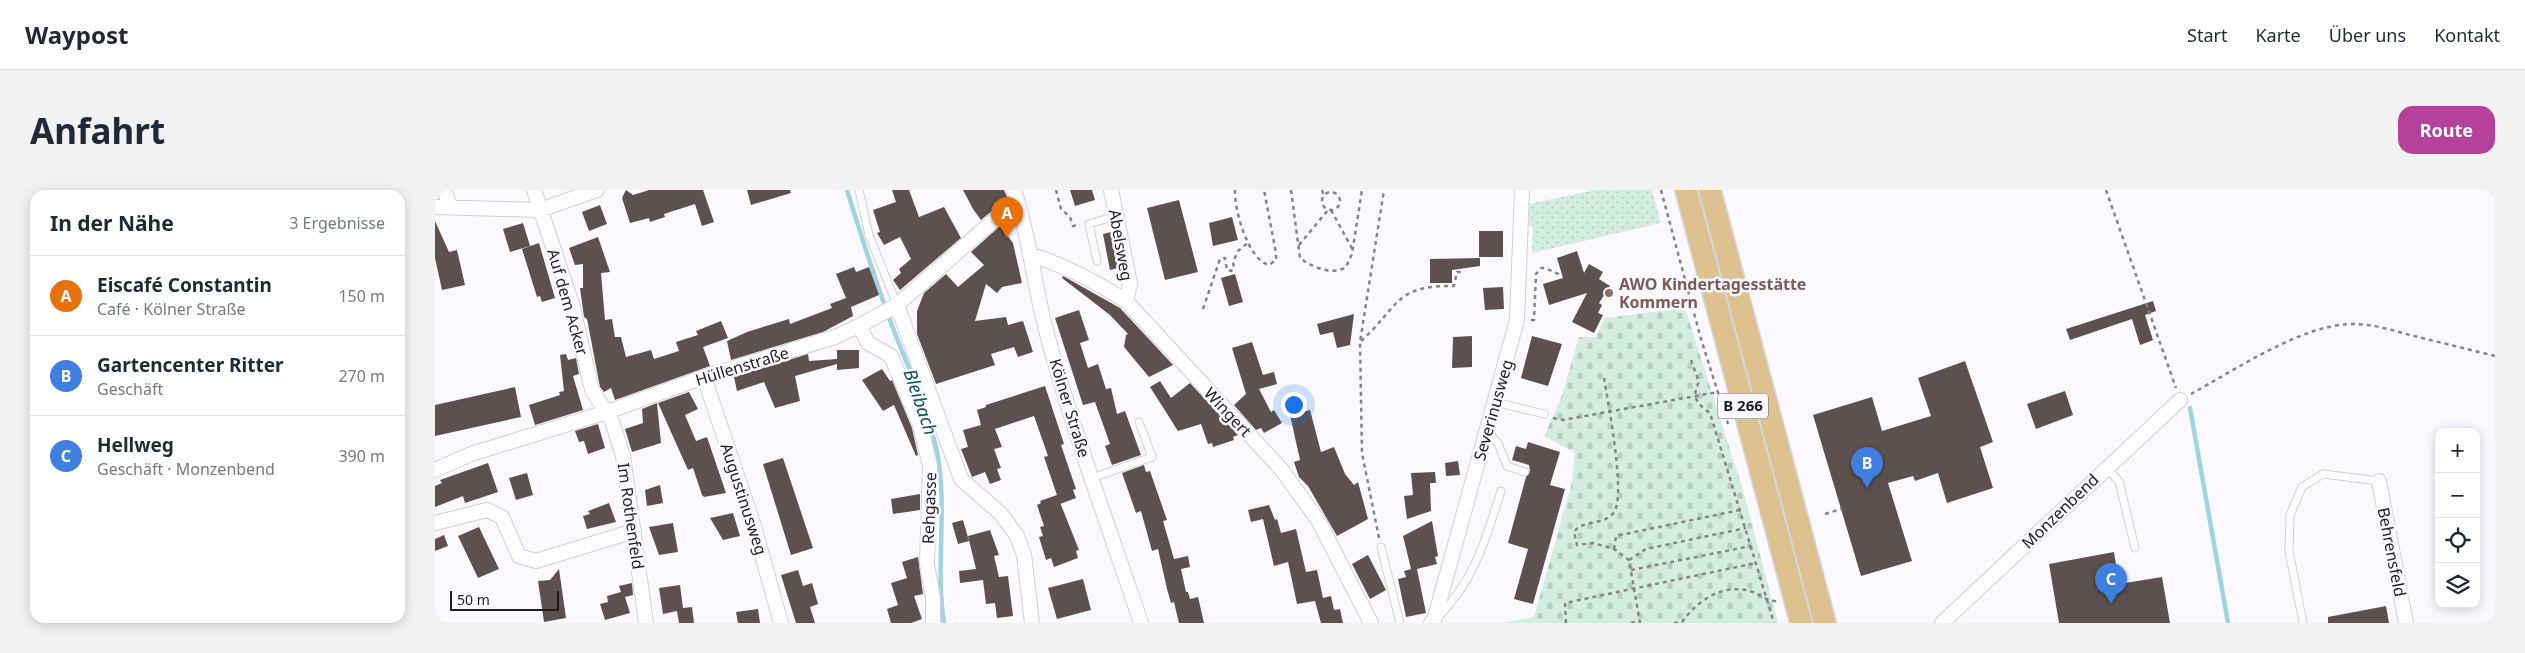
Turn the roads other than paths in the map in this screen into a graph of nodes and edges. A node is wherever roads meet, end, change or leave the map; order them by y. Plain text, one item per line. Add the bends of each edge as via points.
1 (444, 190) edge
2 (533, 190) edge
3 (597, 190) edge
4 (859, 190) edge
5 (1014, 190) edge
6 (1111, 190) edge
7 (1522, 190) edge
8 (1685, 190) edge
9 (1709, 190) edge
10 (435, 206) edge
11 (450, 206) junction
12 (1020, 208) junction
13 (540, 210) junction
14 (1117, 216) junction
15 (1031, 255) junction
16 (1097, 261) dead end
17 (1126, 300) junction
18 (891, 308) junction
19 (859, 326) junction
20 (704, 376) junction
21 (2180, 400) road end
22 (1495, 402) junction
23 (607, 412) junction
24 (1544, 414) dead end
25 (1139, 422) dead end
26 (1487, 432) junction
27 (2105, 468) junction
28 (435, 470) edge
29 (1525, 472) dead end
30 (1092, 478) junction
31 (2379, 481) joint
32 (1501, 491) dead end
33 (435, 523) edge
34 (634, 531) junction
35 (1381, 547) road end
36 (2135, 548) dead end
37 (1433, 622) edge
38 (646, 623) edge
39 (781, 623) edge
40 (933, 623) edge
41 (1032, 623) edge
42 (1141, 623) edge
43 (1371, 623) edge
44 (1400, 623) edge
45 (1801, 623) edge
46 (1825, 623) edge
47 (1942, 623) edge
48 (2303, 623) edge
49 (2406, 623) edge

1 - 11 street
2 - 13 street, Auf dem Acker
3 - 13 street
4 - 18 lane
5 - 12 street, Kölner Straße
6 - 14 street, Abelsweg
7 - 22 street, Severinusweg via 1517,320
8 - 45 main road, B 266
9 - 46 main road, B 266
10 - 11 street
11 - 13 street
12 - 15 street, Kölner Straße
12 - 18 street, Hüllenstraße via 1000,215
13 - 23 street, Auf dem Acker via 572,304 592,390
14 - 16 lane via 1089,224
14 - 17 street, Abelsweg via 1130,283
15 - 17 street, Wingert via 1052,261
15 - 30 street, Kölner Straße via 1047,336
17 - 43 street, Wingert via 1281,469 1318,520
18 - 19 street, Hüllenstraße
18 - 41 street via 961,479 1001,514 1017,536 1024,554
19 - 20 street, Hüllenstraße via 835,337
19 - 40 street, Rehgasse via 868,343 891,356 921,425 930,466 927,564 933,598
20 - 23 street, Hüllenstraße
20 - 39 street, Augustinusweg via 754,526
21 - 27 street, Monzenbend
22 - 24 lane
22 - 26 street, Severinusweg
23 - 28 street, Hüllenstraße via 471,454
23 - 34 street, Im Rothenfeld via 623,456
25 - 30 lane via 1152,457
26 - 29 lane via 1497,443 1507,466
26 - 37 street, Severinusweg
27 - 36 lane via 2119,481
27 - 47 street, Monzenbend
30 - 42 street, Kölner Straße
31 - 48 lane via 2323,474 2302,488 2290,515 2289,551
31 - 49 street, Behrensfeld
32 - 37 lane via 1482,552 1468,581
33 - 34 street via 487,510 502,517 519,556 536,561
34 - 38 street, Im Rothenfeld
35 - 44 lane

